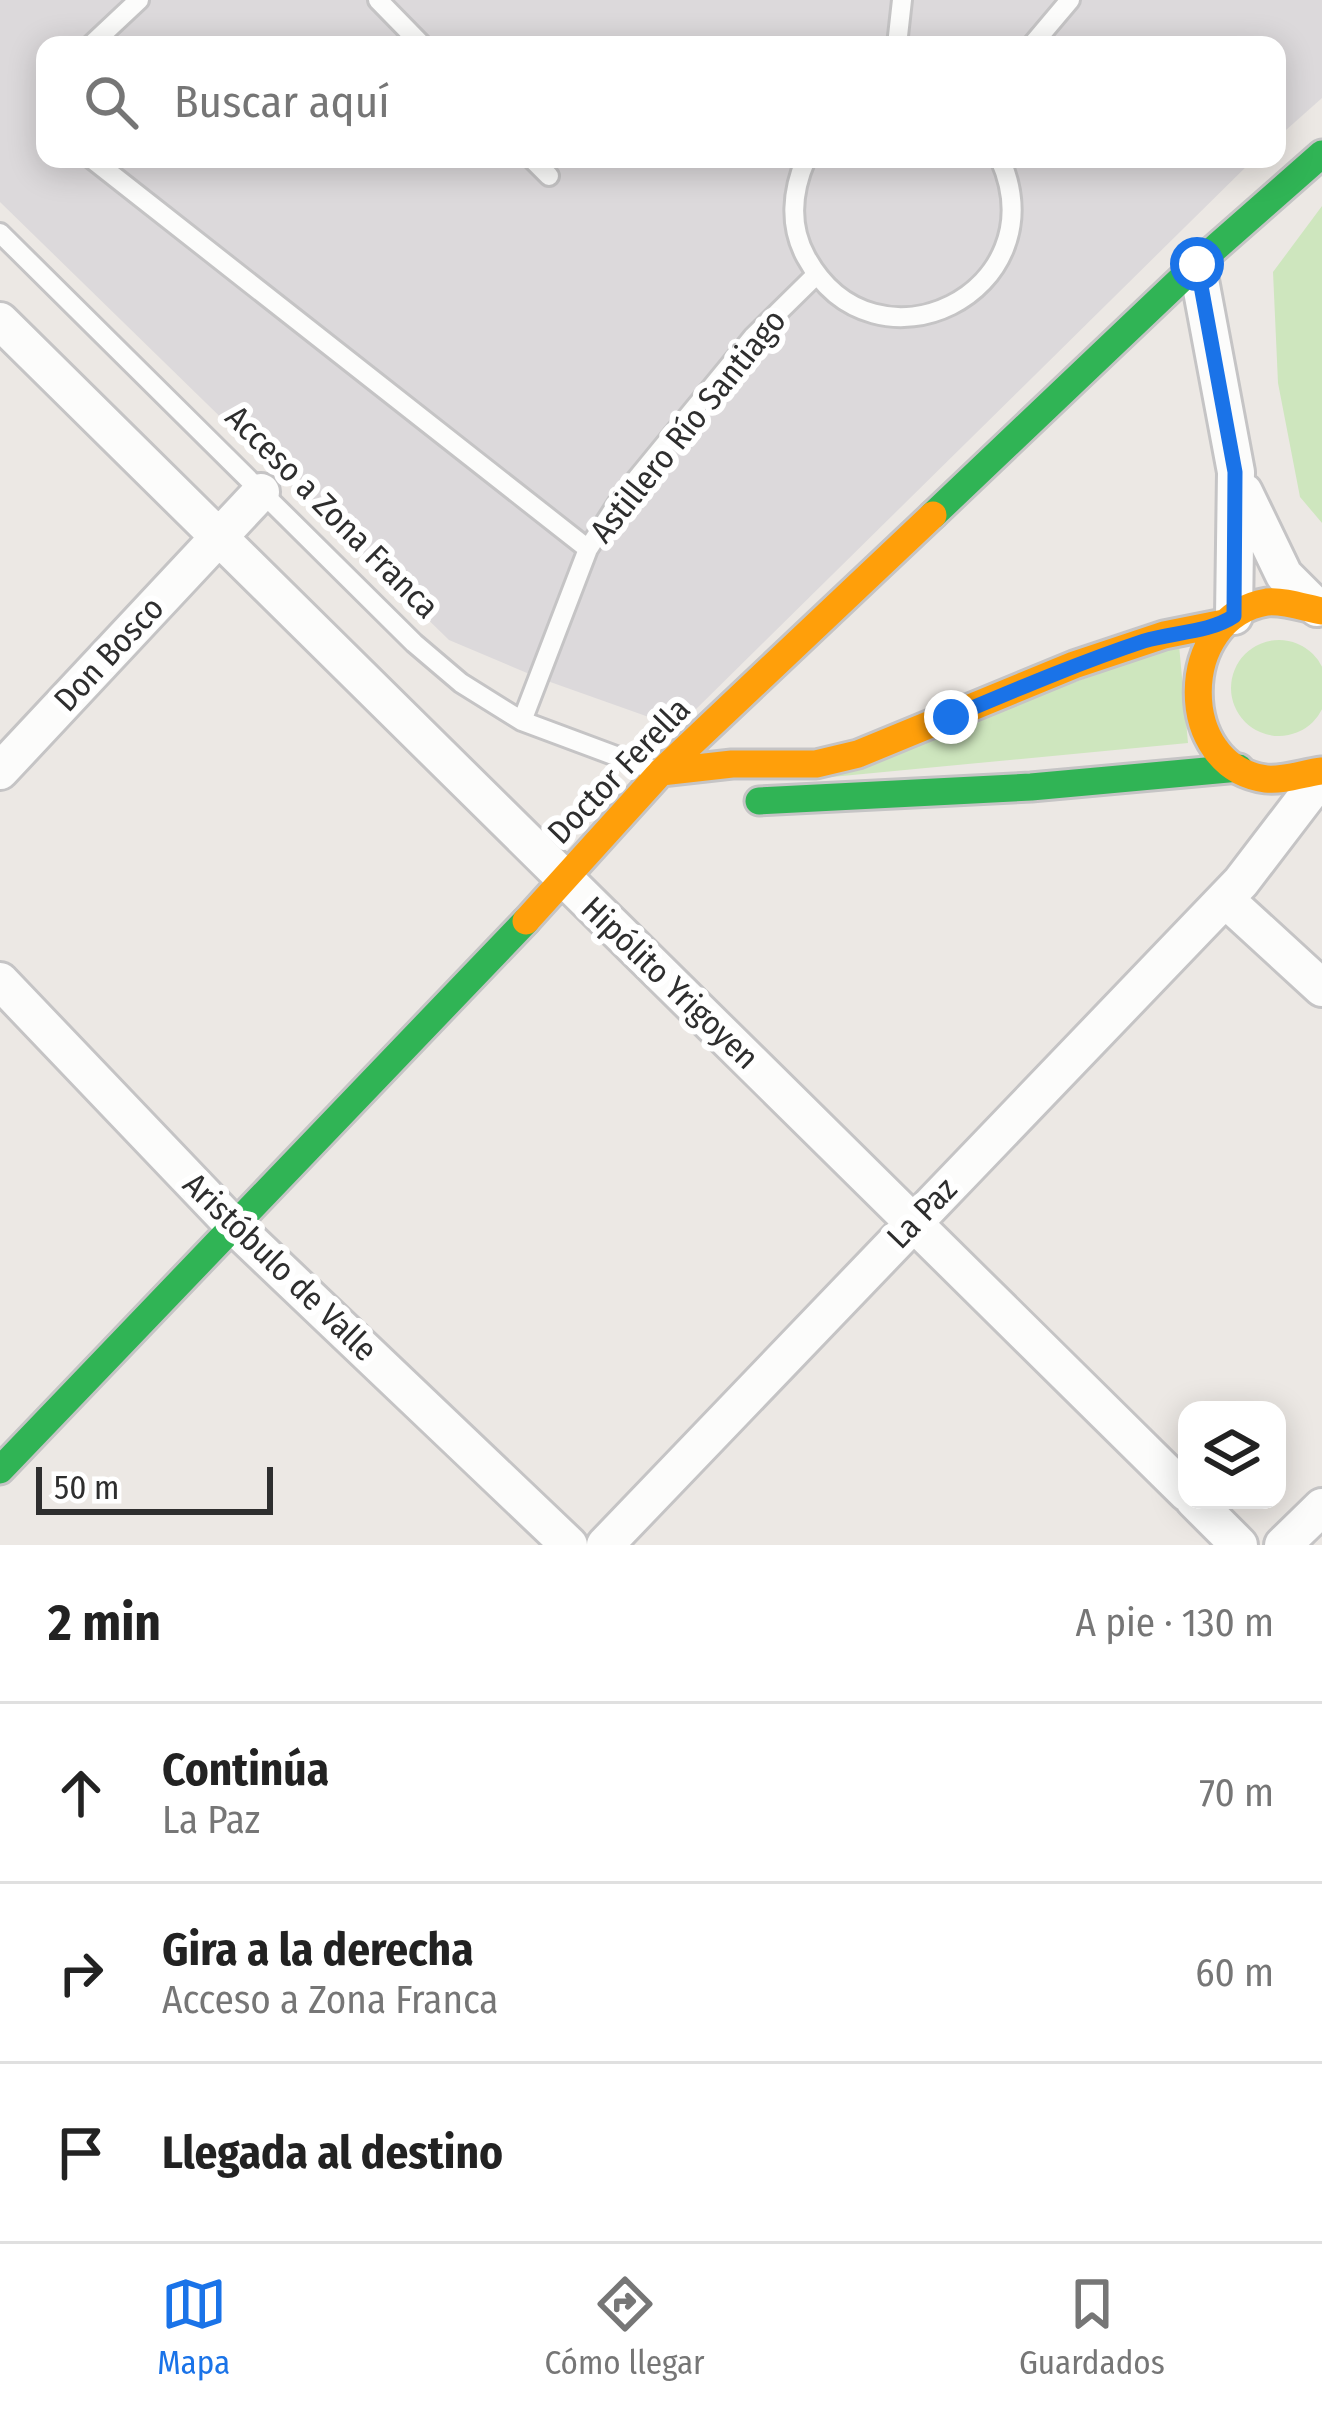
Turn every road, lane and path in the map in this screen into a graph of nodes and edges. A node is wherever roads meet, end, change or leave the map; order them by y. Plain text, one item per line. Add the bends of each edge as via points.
1 (139, 0) edge
2 (378, 0) edge
3 (902, 0) edge
4 (1070, 0) edge
5 (101, 36) edge
6 (413, 36) edge
7 (897, 36) edge
8 (1040, 36) edge
9 (1322, 154) edge
10 (103, 168) edge
11 (541, 168) edge
12 (802, 168) edge
13 (1004, 168) edge
14 (549, 176) dead end
15 (0, 233) edge
16 (1197, 264) junction
17 (816, 275) junction
18 (0, 321) edge
19 (1235, 472) junction
20 (261, 492) junction
21 (218, 537) junction
22 (588, 549) junction
23 (1320, 609) edge
24 (1229, 620) junction
25 (522, 721) junction
26 (1242, 770) junction
27 (0, 771) edge
28 (661, 772) junction
29 (1322, 773) edge
30 (566, 880) junction
31 (1233, 890) junction
32 (0, 981) edge
33 (1322, 988) edge
34 (914, 1222) junction
35 (233, 1225) junction
36 (0, 1470) edge
37 (1178, 1484) edge
38 (1322, 1507) edge
39 (1203, 1509) edge
40 (569, 1545) edge
41 (605, 1545) edge
42 (1240, 1545) edge
43 (1283, 1545) edge

1 - 5 lane
2 - 6 lane
3 - 7 lane
4 - 8 lane
9 - 16 street, Doctor Ferella
10 - 22 lane
11 - 14 lane
12 - 17 lane via 794,214
13 - 17 lane via 1013,218 1003,255 982,286 952,307 915,318 878,315 843,301
15 - 20 lane, Acceso a Zona Franca
16 - 19 street
16 - 28 street, Doctor Ferella
17 - 22 lane, Astillero Río Santiago via 753,337
18 - 21 street, Hipólito Yrigoyen
19 - 23 street via 1284,575
19 - 24 street
20 - 21 street, Don Bosco
20 - 25 lane, Acceso a Zona Franca via 413,644
21 - 27 street, Don Bosco
21 - 30 street, Hipólito Yrigoyen
22 - 25 lane, Astillero Río Santiago
23 - 24 street, Acceso a Zona Franca via 1275,601
24 - 26 street via 1205,646 1194,703 1203,731
24 - 28 street, Acceso a Zona Franca via 1074,664 858,754 816,764
25 - 28 lane, Acceso a Zona Franca
26 - 28 street, Acceso a Zona Franca via 725,800
26 - 29 street, Acceso a Zona Franca via 1283,780
26 - 31 street, La Paz via 1262,812 1260,837
28 - 30 street, Doctor Ferella
29 - 31 street, La Paz
30 - 34 street, Hipólito Yrigoyen
30 - 35 street, Doctor Ferella
31 - 33 street
31 - 34 street, La Paz
32 - 35 street, Aristóbulo de Valle
34 - 37 street, Hipólito Yrigoyen
34 - 41 street, La Paz
35 - 36 street, Doctor Ferella
35 - 40 street, Aristóbulo de Valle
38 - 43 street
39 - 42 street

